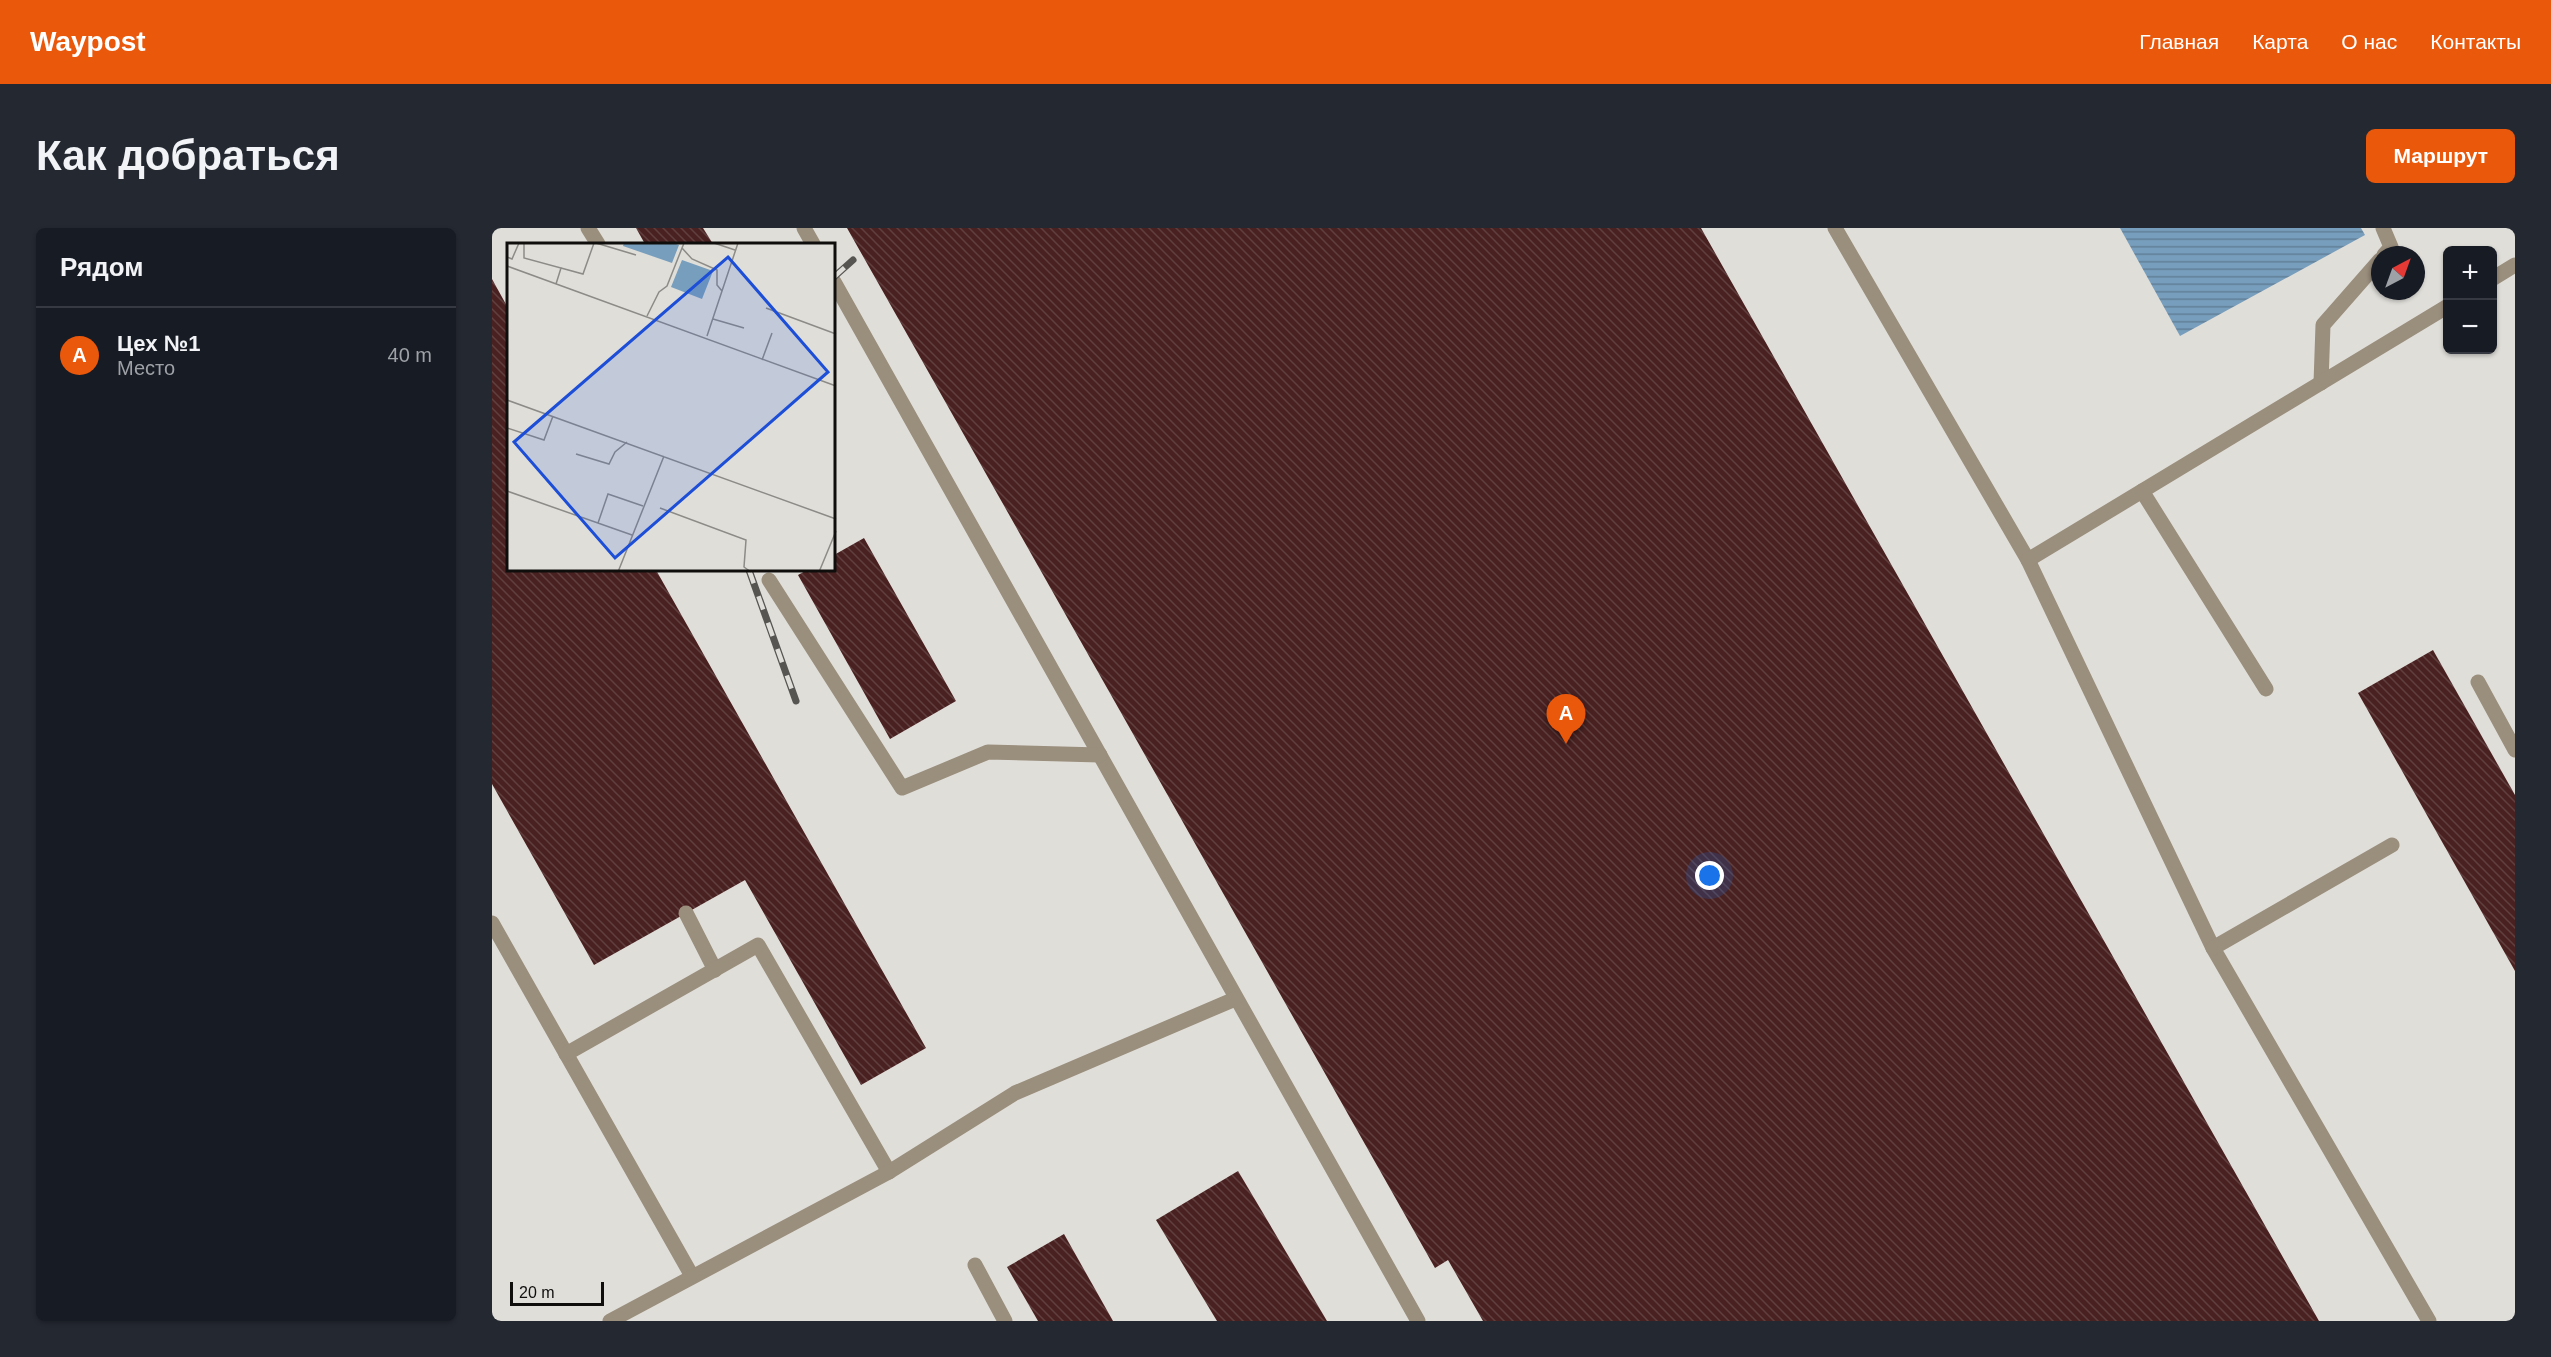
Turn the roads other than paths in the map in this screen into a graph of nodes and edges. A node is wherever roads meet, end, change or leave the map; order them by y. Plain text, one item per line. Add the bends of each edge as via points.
1 (588, 228) edge
2 (804, 228) edge
3 (1834, 228) edge
4 (2383, 228) edge
5 (597, 243) edge
6 (812, 243) edge
7 (2391, 246) edge
8 (2515, 265) edge
9 (2371, 270) edge
10 (2497, 276) edge
11 (836, 286) edge
12 (2443, 309) edge
13 (2321, 382) junction
14 (2142, 491) junction
15 (2028, 560) junction
16 (769, 579) dead end
17 (2478, 682) dead end
18 (2266, 689) dead end
19 (2515, 750) edge
20 (1100, 755) junction
21 (2392, 845) dead end
22 (686, 913) dead end
23 (492, 923) edge
24 (2212, 948) junction
25 (715, 970) junction
26 (1235, 999) junction
27 (566, 1054) junction
28 (890, 1172) junction
29 (975, 1265) dead end
30 (692, 1276) junction
31 (610, 1321) edge
32 (1005, 1321) edge
33 (1418, 1321) edge
34 (2429, 1321) edge

1 - 5 lane
2 - 6 lane
3 - 15 lane
4 - 7 lane
8 - 10 lane
9 - 13 lane via 2323,325
11 - 20 lane
12 - 13 lane
13 - 14 lane
14 - 15 lane
14 - 18 lane
15 - 24 lane
16 - 20 lane via 902,788 988,752
17 - 19 lane
20 - 26 lane
21 - 24 lane
22 - 25 lane
23 - 27 lane
24 - 34 lane
25 - 27 lane
25 - 28 lane via 758,945
26 - 28 lane via 1015,1093
26 - 33 lane
27 - 30 lane
28 - 30 lane
29 - 32 lane
30 - 31 lane

